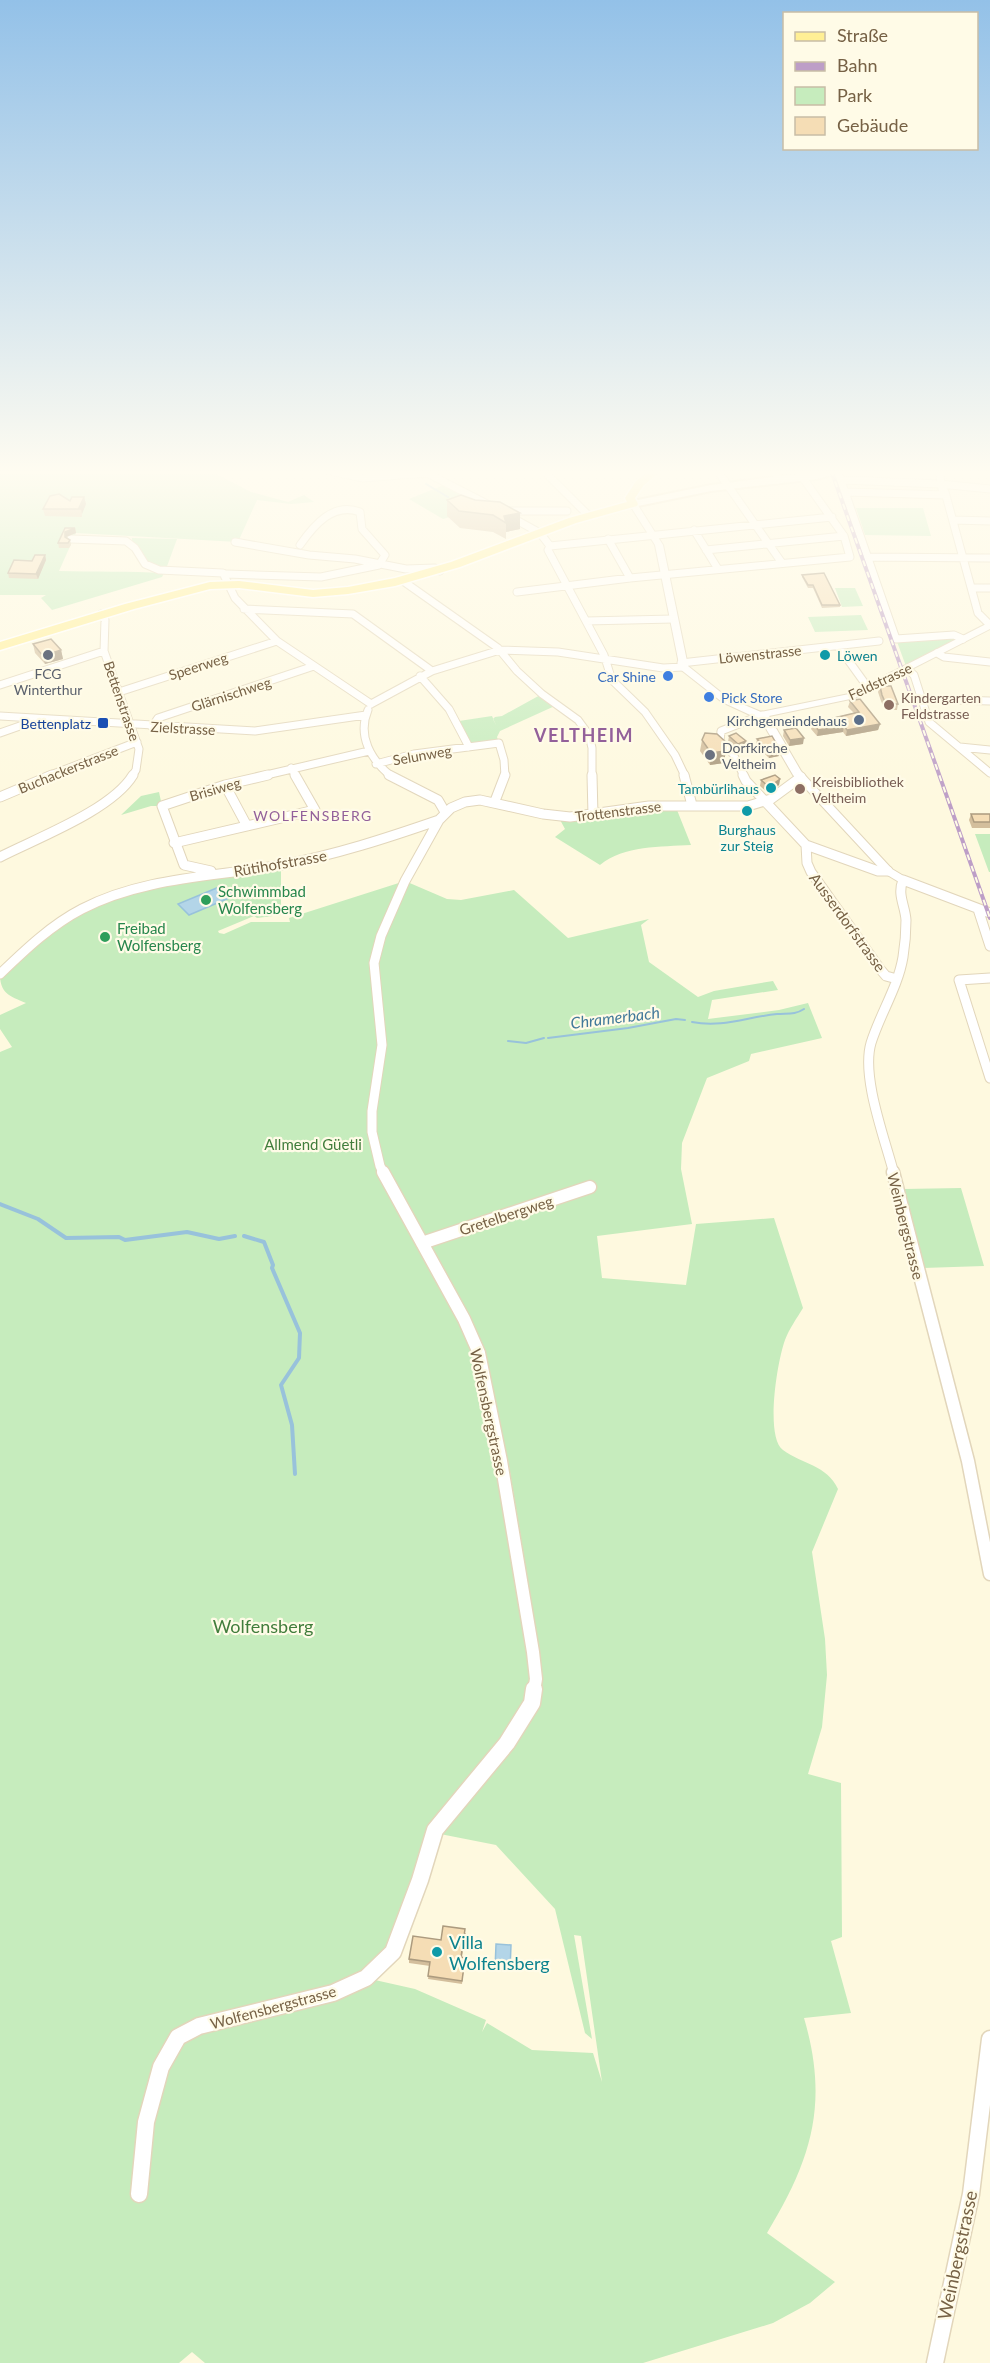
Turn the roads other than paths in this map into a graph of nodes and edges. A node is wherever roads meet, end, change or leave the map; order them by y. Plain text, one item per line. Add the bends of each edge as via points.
1 (223, 580) edge
2 (227, 580) edge
3 (236, 580) edge
4 (564, 580) edge
5 (612, 580) edge
6 (667, 580) edge
7 (875, 580) edge
8 (970, 580) edge
9 (403, 581) joint
10 (567, 586) junction
11 (972, 588) junction
12 (990, 588) edge
13 (517, 592) dead end
14 (244, 609) junction
15 (101, 614) junction
16 (673, 619) junction
17 (586, 621) junction
18 (989, 627) edge
19 (963, 639) junction
20 (277, 641) junction
21 (879, 641) dead end
22 (0, 645) edge
23 (838, 646) junction
24 (500, 650) junction
25 (104, 651) junction
26 (937, 653) junction
27 (605, 659) junction
28 (990, 662) edge
29 (682, 665) junction
30 (314, 666) junction
31 (907, 669) junction
32 (432, 671) junction
33 (420, 676) junction
34 (0, 685) edge
35 (869, 689) junction
36 (119, 692) junction
37 (922, 699) junction
38 (990, 701) edge
39 (371, 704) junction
40 (366, 715) junction
41 (762, 715) junction
42 (0, 716) edge
43 (38, 719) junction
44 (131, 725) junction
45 (152, 727) junction
46 (0, 733) edge
47 (137, 742) junction
48 (469, 747) junction
49 (960, 747) junction
50 (990, 750) edge
51 (369, 751) junction
52 (376, 764) junction
53 (291, 768) junction
54 (990, 773) edge
55 (801, 777) junction
56 (225, 785) junction
57 (0, 797) edge
58 (438, 800) junction
59 (495, 801) junction
60 (767, 801) junction
61 (464, 802) junction
62 (692, 805) junction
63 (593, 815) junction
64 (442, 816) junction
65 (247, 826) junction
66 (174, 843) junction
67 (806, 845) junction
68 (0, 857) edge
69 (888, 871) junction
70 (223, 873) junction
71 (903, 880) junction
72 (978, 909) junction
73 (990, 913) edge
74 (990, 946) edge
75 (0, 974) edge
76 (990, 978) edge
77 (897, 979) junction
78 (990, 1078) edge
79 (590, 1187) dead end
80 (422, 1243) junction
81 (990, 1574) edge
82 (990, 2039) edge
83 (139, 2194) dead end
84 (935, 2363) edge

1 - 15 main road
2 - 14 street
3 - 9 main road via 322,593
4 - 10 street
5 - 10 street
6 - 16 street
7 - 19 street via 896,639 954,635
8 - 11 street
9 - 24 street
10 - 13 street
10 - 17 street
11 - 12 street
11 - 18 street via 979,615
14 - 20 street
14 - 32 street via 353,614
15 - 22 main road
15 - 25 street, Bettenstrasse via 105,620
16 - 17 street
16 - 29 street
17 - 27 street
18 - 19 street, Feldstrasse
19 - 26 street, Feldstrasse
20 - 30 street
20 - 36 street, Speerweg
21 - 23 street, Löwenstrasse
23 - 29 street, Löwenstrasse
23 - 35 street
24 - 27 street
24 - 32 street
24 - 63 street via 542,694 578,720 589,735
25 - 34 street
25 - 36 street, Bettenstrasse
26 - 28 street
26 - 31 street, Feldstrasse
27 - 29 street via 663,668
27 - 62 street via 612,680 645,712 675,754
29 - 41 street via 724,699
30 - 39 street
30 - 45 street, Glärnischweg via 158,718
31 - 35 street, Feldstrasse
31 - 37 street via 914,675
32 - 33 street
33 - 39 street
33 - 48 street via 453,712
35 - 41 street, Feldstrasse
36 - 44 street, Bettenstrasse
37 - 38 street
37 - 49 street via 929,722
39 - 40 street
40 - 45 street, Zielstrasse via 255,731
40 - 51 street
41 - 55 street
41 - 60 street, Ausserdorfstrasse via 720,731 719,737 733,754 746,782
42 - 43 street, Zielstrasse
43 - 44 street, Zielstrasse
43 - 46 street
44 - 45 street, Zielstrasse
44 - 47 street, Bettenstrasse
47 - 57 street, Buchackerstrasse
47 - 68 street, Bettenstrasse via 136,770 115,796
48 - 52 street, Selunweg via 414,754
48 - 59 street, Selunweg via 499,743 507,776
49 - 50 street
49 - 54 street
51 - 52 street
51 - 53 street, Brisiweg
52 - 58 street via 394,779
53 - 56 street, Brisiweg
53 - 65 street via 316,809
55 - 60 street, Trottenstrasse
55 - 69 street
56 - 65 street
56 - 66 street, Brisiweg via 162,806
58 - 61 street, Trottenstrasse
58 - 64 street
59 - 61 street, Trottenstrasse
59 - 63 street, Trottenstrasse via 558,816
60 - 62 street, Trottenstrasse via 750,806
60 - 67 street, Ausserdorfstrasse
61 - 64 street, Trottenstrasse
62 - 63 street, Trottenstrasse via 649,806
64 - 70 street, Rütihofstrasse via 349,850
64 - 80 street, Wolfensbergstrasse via 401,890 374,963 382,1045 372,1111 373,1145 384,1174
65 - 66 street
66 - 70 street, Brisiweg via 184,865
67 - 69 street via 878,872
67 - 77 street, Ausserdorfstrasse via 811,872 880,969
69 - 71 street
70 - 75 street, Rütihofstrasse via 156,884 84,908 25,949
71 - 72 street
71 - 77 street, Weinbergstrasse via 898,890 906,934
72 - 73 street
72 - 74 street
76 - 78 street via 959,980
77 - 81 street, Weinbergstrasse via 871,1043 870,1083 963,1441
79 - 80 street, Gretelbergweg
80 - 83 street, Wolfensbergstrasse via 479,1353 533,1652 536,1679 532,1703 507,1743 435,1830 393,1952 366,1978 333,1993 199,2026 178,2037 161,2067 146,2122
82 - 84 street, Weinbergstrasse via 971,2194

